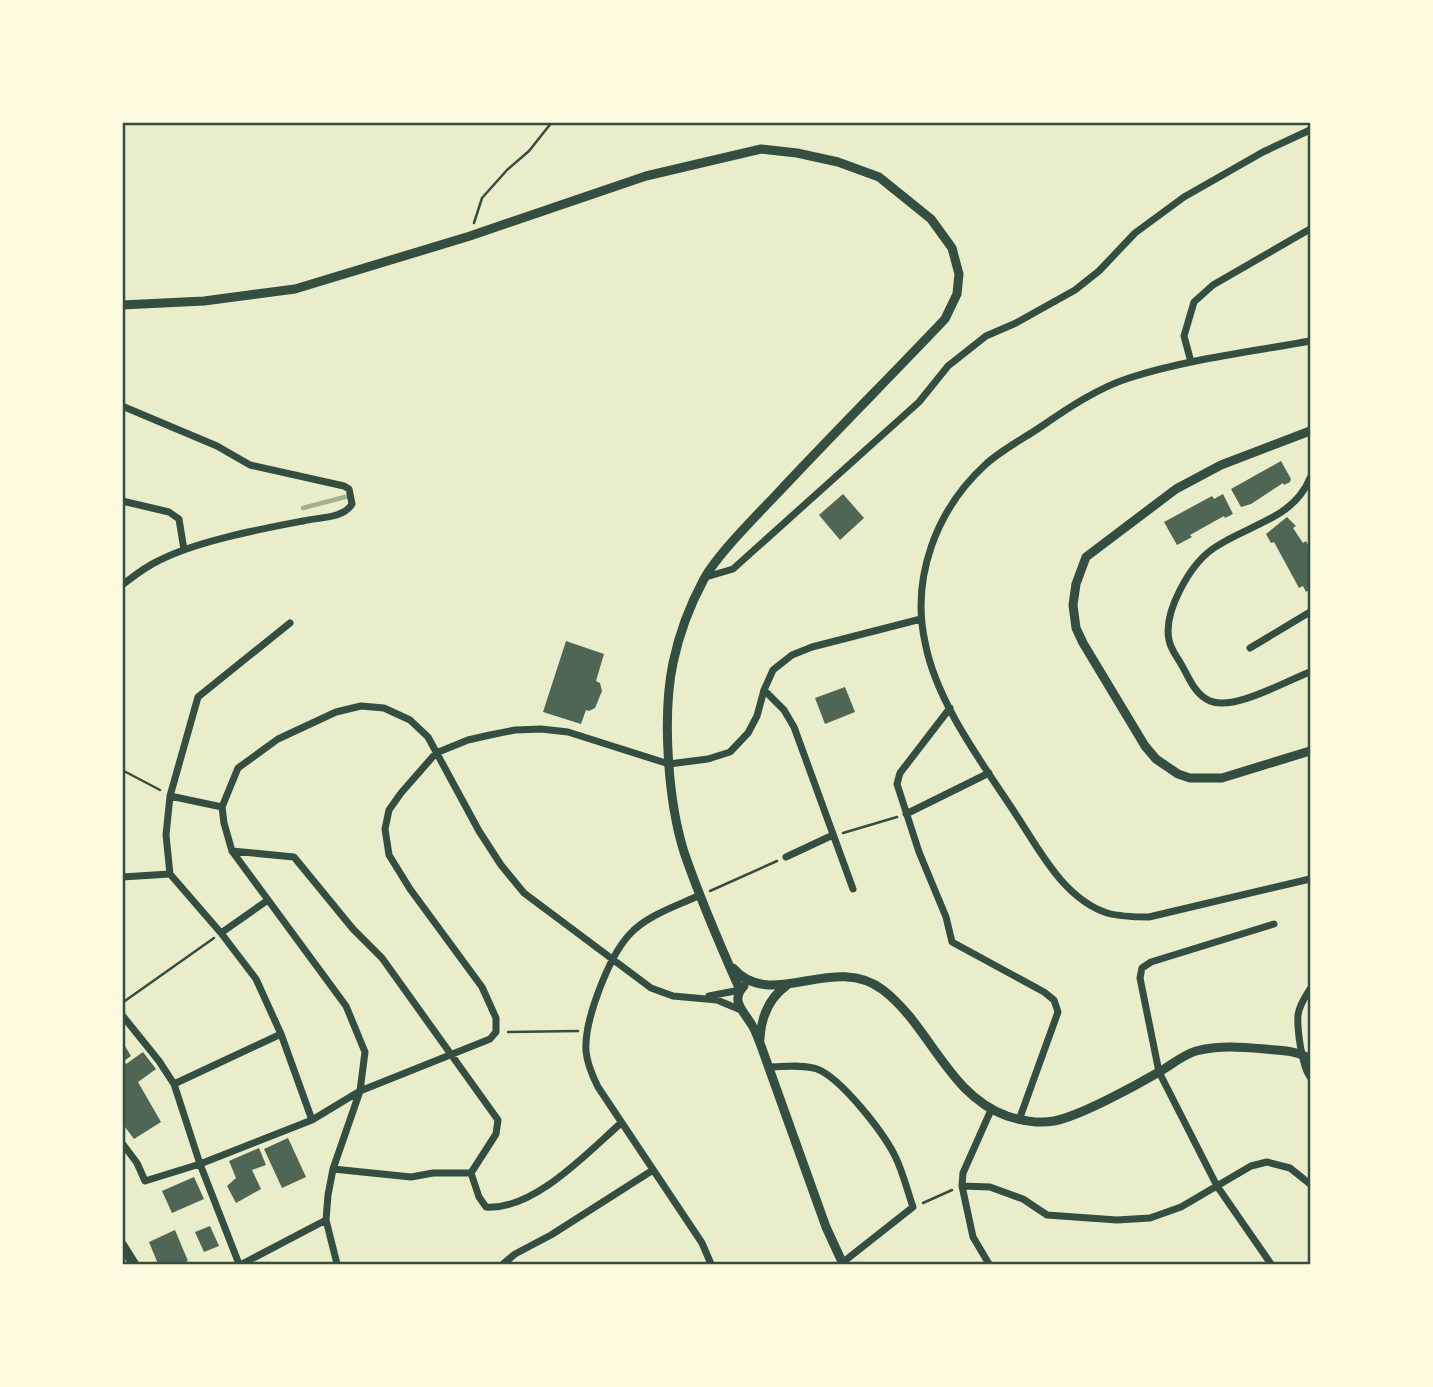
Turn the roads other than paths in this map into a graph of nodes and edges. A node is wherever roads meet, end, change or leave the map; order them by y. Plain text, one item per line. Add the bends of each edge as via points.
1 (1311, 130) edge
2 (1311, 229) edge
3 (122, 305) edge
4 (1311, 341) edge
5 (1191, 362) junction
6 (122, 406) edge
7 (1311, 431) edge
8 (1311, 478) edge
9 (122, 501) edge
10 (184, 550) junction
11 (706, 577) junction
12 (122, 585) edge
13 (1311, 612) edge
14 (920, 619) junction
15 (290, 623) dead end
16 (1250, 648) dead end
17 (1311, 672) edge
18 (764, 690) junction
19 (950, 708) junction
20 (1311, 751) edge
21 (436, 752) junction
22 (669, 764) junction
23 (989, 773) junction
24 (170, 796) junction
25 (222, 807) junction
26 (906, 814) junction
27 (833, 835) junction
28 (232, 851) junction
29 (786, 857) road end
30 (170, 874) junction
31 (122, 877) edge
32 (1311, 879) edge
33 (853, 889) dead end
34 (700, 895) junction
35 (268, 900) junction
36 (1274, 924) dead end
37 (221, 933) junction
38 (725, 957) junction
39 (612, 960) junction
40 (797, 981) junction
41 (759, 984) junction
42 (1311, 989) edge
43 (740, 990) junction
44 (698, 998) junction
45 (768, 1008) junction
46 (743, 1012) junction
47 (122, 1015) edge
48 (281, 1034) junction
49 (760, 1043) junction
50 (1301, 1053) junction
51 (450, 1054) junction
52 (1311, 1059) edge
53 (768, 1068) junction
54 (1159, 1072) junction
55 (1311, 1077) edge
56 (174, 1084) junction
57 (360, 1091) junction
58 (991, 1110) junction
59 (312, 1120) junction
60 (1019, 1120) junction
61 (620, 1124) junction
62 (122, 1143) edge
63 (200, 1164) junction
64 (333, 1169) junction
65 (653, 1170) junction
66 (471, 1172) junction
67 (1311, 1184) edge
68 (1217, 1185) junction
69 (962, 1186) junction
70 (326, 1220) junction
71 (122, 1245) edge
72 (843, 1264) edge
73 (134, 1265) edge
74 (241, 1265) edge
75 (337, 1265) edge
76 (503, 1265) edge
77 (711, 1265) edge
78 (989, 1265) edge
79 (1270, 1265) edge

1 - 11 street via 1184,197 1135,233 1075,289 986,336 948,366 919,402 733,569
2 - 5 street via 1213,285 1194,302 1184,336
3 - 11 street via 204,301 295,289 646,176 761,149 838,162 879,177 931,219 952,248 959,274 957,294 945,319 789,481
4 - 5 street
5 - 14 street via 1126,379 1081,401 985,465 946,512 937,531 923,575
6 - 10 street via 217,446 250,466 344,486 352,497 349,510 336,515
7 - 20 street via 1221,465 1176,489 1086,557 1073,605 1083,643 1145,746 1166,767 1190,778 1222,778
8 - 17 street via 1289,509 1212,549 1177,597 1167,631 1187,678 1210,701 1241,700
9 - 10 street via 152,506 179,519
10 - 12 street
11 - 22 street via 673,664
13 - 16 street
14 - 18 street via 792,655 774,670
14 - 19 street via 933,673
15 - 24 street via 198,698
18 - 22 street via 748,733 730,752
18 - 27 street via 794,727
19 - 23 street
19 - 26 street via 900,774 897,784
21 - 22 street via 479,737 541,729 568,732
21 - 25 street via 422,730 384,708 361,706 335,712 278,739 238,768
21 - 39 street via 479,831 516,884
21 - 51 street via 389,810 385,829 389,855 482,986 496,1018 496,1032 490,1039
22 - 34 street via 684,850
23 - 26 street
23 - 32 street via 1063,883 1107,913 1165,915
24 - 25 street
24 - 30 street via 166,835
25 - 28 street
26 - 60 street via 946,917 951,942 1054,1000 1058,1012
27 - 29 street
27 - 33 street
28 - 35 street
28 - 51 street via 294,857 382,958
30 - 31 street
30 - 37 street
34 - 38 street
34 - 39 street via 643,923
35 - 37 street
35 - 57 street via 346,1006 365,1052
36 - 54 street via 1142,968 1140,978
37 - 48 street via 256,979
38 - 41 street via 744,978
38 - 43 street
39 - 44 street via 651,988
39 - 61 street via 595,1005 586,1049 590,1070
40 - 41 street
40 - 45 street via 775,996
40 - 58 street via 846,976 865,979 882,989 901,1006 967,1092
41 - 43 street
41 - 45 street via 770,994
42 - 50 street via 1298,1014
43 - 44 street
43 - 46 street via 737,1000
44 - 46 street via 717,1000
45 - 46 street via 756,1016
45 - 49 street
46 - 49 street
47 - 56 street
48 - 56 street
48 - 59 street
49 - 53 street
50 - 52 street
50 - 54 street via 1214,1047 1194,1051
50 - 55 street
51 - 57 street
51 - 66 street via 498,1120 495,1134
53 - 72 street
53 - 72 street via 817,1069 834,1080 872,1120 895,1156 913,1207
54 - 60 street via 1069,1118
54 - 68 street
56 - 63 street
57 - 59 street
57 - 64 street
58 - 60 street
58 - 69 street via 963,1173
59 - 63 street
61 - 65 street
61 - 66 street via 559,1177 514,1204 486,1207
62 - 63 street via 145,1181
63 - 74 street
64 - 66 street via 411,1177
64 - 70 street
65 - 76 street
65 - 77 street via 702,1243
67 - 68 street via 1290,1168 1267,1162
68 - 69 street via 1181,1207 1150,1218 1117,1220 1047,1215 990,1186
68 - 79 street
69 - 78 street via 972,1237
70 - 74 street
70 - 75 street
71 - 73 main road

